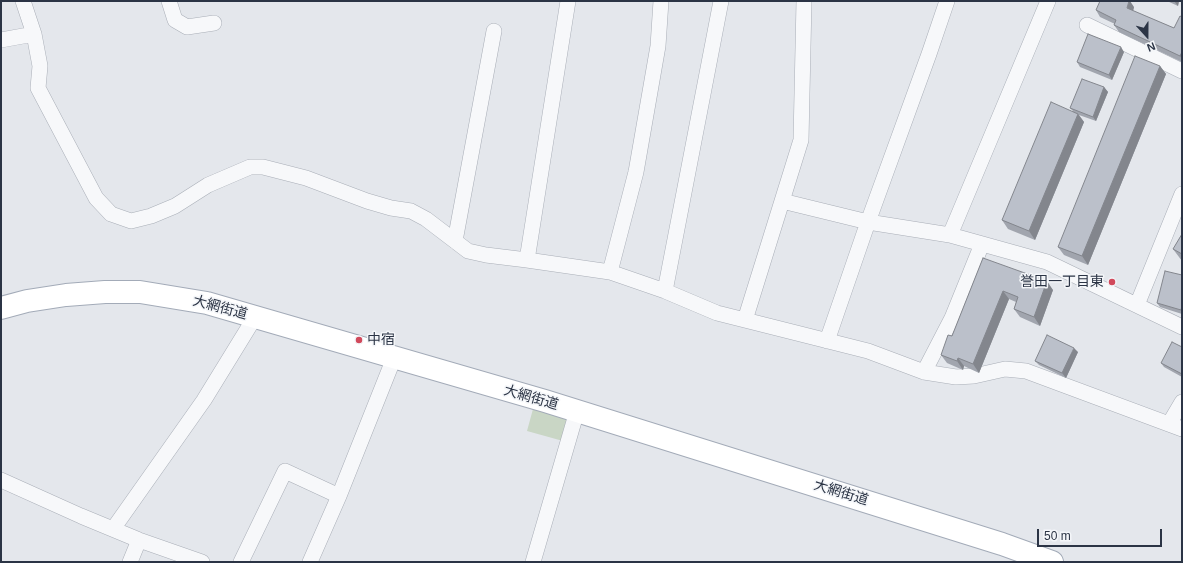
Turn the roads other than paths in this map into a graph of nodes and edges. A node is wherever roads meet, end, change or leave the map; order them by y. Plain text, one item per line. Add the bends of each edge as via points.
1 (23, 1) edge
2 (169, 1) edge
3 (568, 1) edge
4 (660, 1) edge
5 (721, 1) edge
6 (804, 1) edge
7 (947, 1) edge
8 (1048, 1) edge
9 (214, 23) dead end
10 (1087, 25) dead end
11 (494, 31) dead end
12 (34, 34) junction
13 (1, 40) edge
14 (1182, 71) edge
15 (1182, 194) edge
16 (782, 201) junction
17 (868, 222) junction
18 (950, 236) junction
19 (455, 241) junction
20 (982, 244) junction
21 (527, 260) junction
22 (610, 272) junction
23 (665, 291) junction
24 (1137, 306) junction
25 (1, 308) edge
26 (255, 317) junction
27 (745, 320) junction
28 (1182, 327) edge
29 (827, 342) junction
30 (394, 358) junction
31 (924, 372) junction
32 (1182, 402) edge
33 (577, 411) junction
34 (1175, 427) edge
35 (1, 480) edge
36 (340, 496) junction
37 (113, 529) junction
38 (139, 540) junction
39 (130, 562) edge
40 (202, 562) edge
41 (241, 562) edge
42 (310, 562) edge
43 (533, 562) edge
44 (1052, 562) edge

1 - 12 street
2 - 9 street via 175,20 187,27
3 - 21 street
4 - 22 street via 658,46 636,172
5 - 23 street
6 - 16 street via 801,140
7 - 17 street
8 - 18 street
10 - 14 street
11 - 19 street
12 - 13 street
12 - 19 street via 40,66 38,88 96,198 111,214 131,221 151,216 175,206 208,185 250,167 263,167 306,178 367,201 411,211
15 - 24 street
16 - 17 street
16 - 27 street
17 - 18 street
17 - 29 street
18 - 20 street
19 - 21 street via 468,251
20 - 24 street via 1047,262
20 - 31 street via 952,318
21 - 22 street
22 - 23 street
23 - 27 street via 717,313
24 - 28 street
25 - 26 main road, 大網街道 via 66,295 140,292 207,303
26 - 30 main road, 大網街道
26 - 37 street via 204,400
27 - 29 street
29 - 31 street via 868,351
30 - 33 main road, 大網街道
30 - 36 street
31 - 34 street via 956,377 1005,369 1026,371
32 - 34 street
33 - 43 street
33 - 44 main road, 大網街道 via 1002,544
35 - 37 street
36 - 41 street via 285,470
36 - 42 street
37 - 38 street
38 - 39 street
38 - 40 street

